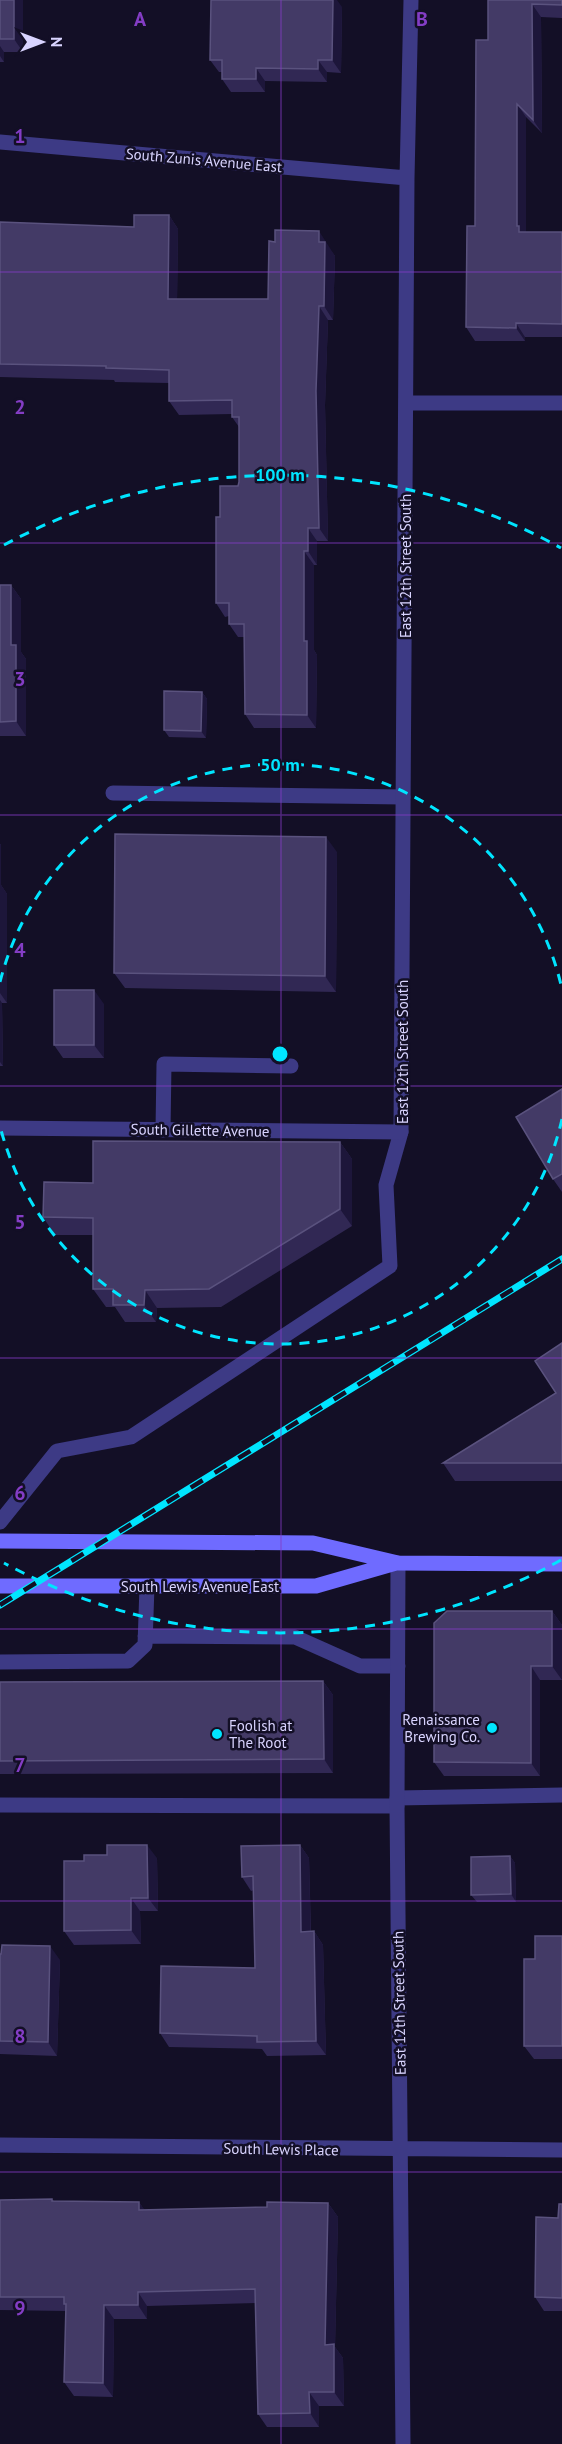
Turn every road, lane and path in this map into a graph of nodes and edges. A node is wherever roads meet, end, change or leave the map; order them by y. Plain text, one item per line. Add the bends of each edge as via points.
1 (411, 0) edge
2 (0, 142) edge
3 (407, 178) junction
4 (406, 403) junction
5 (562, 403) edge
6 (113, 793) dead end
7 (404, 797) junction
8 (291, 1066) dead end
9 (0, 1128) edge
10 (163, 1130) junction
11 (401, 1132) junction
12 (0, 1522) edge
13 (0, 1541) edge
14 (398, 1563) junction
15 (562, 1564) edge
16 (0, 1586) edge
17 (147, 1586) junction
18 (145, 1636) junction
19 (0, 1662) edge
20 (398, 1666) junction
21 (562, 1795) edge
22 (397, 1802) junction
23 (0, 1805) edge
24 (0, 2145) edge
25 (400, 2150) junction
26 (562, 2150) edge
27 (403, 2444) edge

1 - 3 street, East 12th Street South
2 - 3 street, South Zunis Avenue East
3 - 4 street, East 12th Street South
4 - 5 street
4 - 7 street, East 12th Street South
6 - 7 street
7 - 11 street, East 12th Street South
8 - 10 street via 164,1064
9 - 10 street, South Gillette Avenue
10 - 11 street, South Gillette Avenue
11 - 12 street, East 12th Street South via 386,1185 390,1266 131,1437 57,1451
13 - 14 street, South Lewis Avenue East via 313,1543
14 - 15 street, South Lewis Avenue East
14 - 17 street, South Lewis Avenue East via 315,1586
14 - 20 street, East 12th Street South
16 - 17 street, South Lewis Avenue East
17 - 18 street
18 - 19 street via 145,1645 128,1661
18 - 20 street via 295,1637 360,1666
20 - 22 street, East 12th Street South
21 - 22 street
22 - 23 street
22 - 25 street, East 12th Street South
24 - 25 street, South Lewis Place
25 - 26 street, South Lewis Place
25 - 27 street, East 12th Street South

